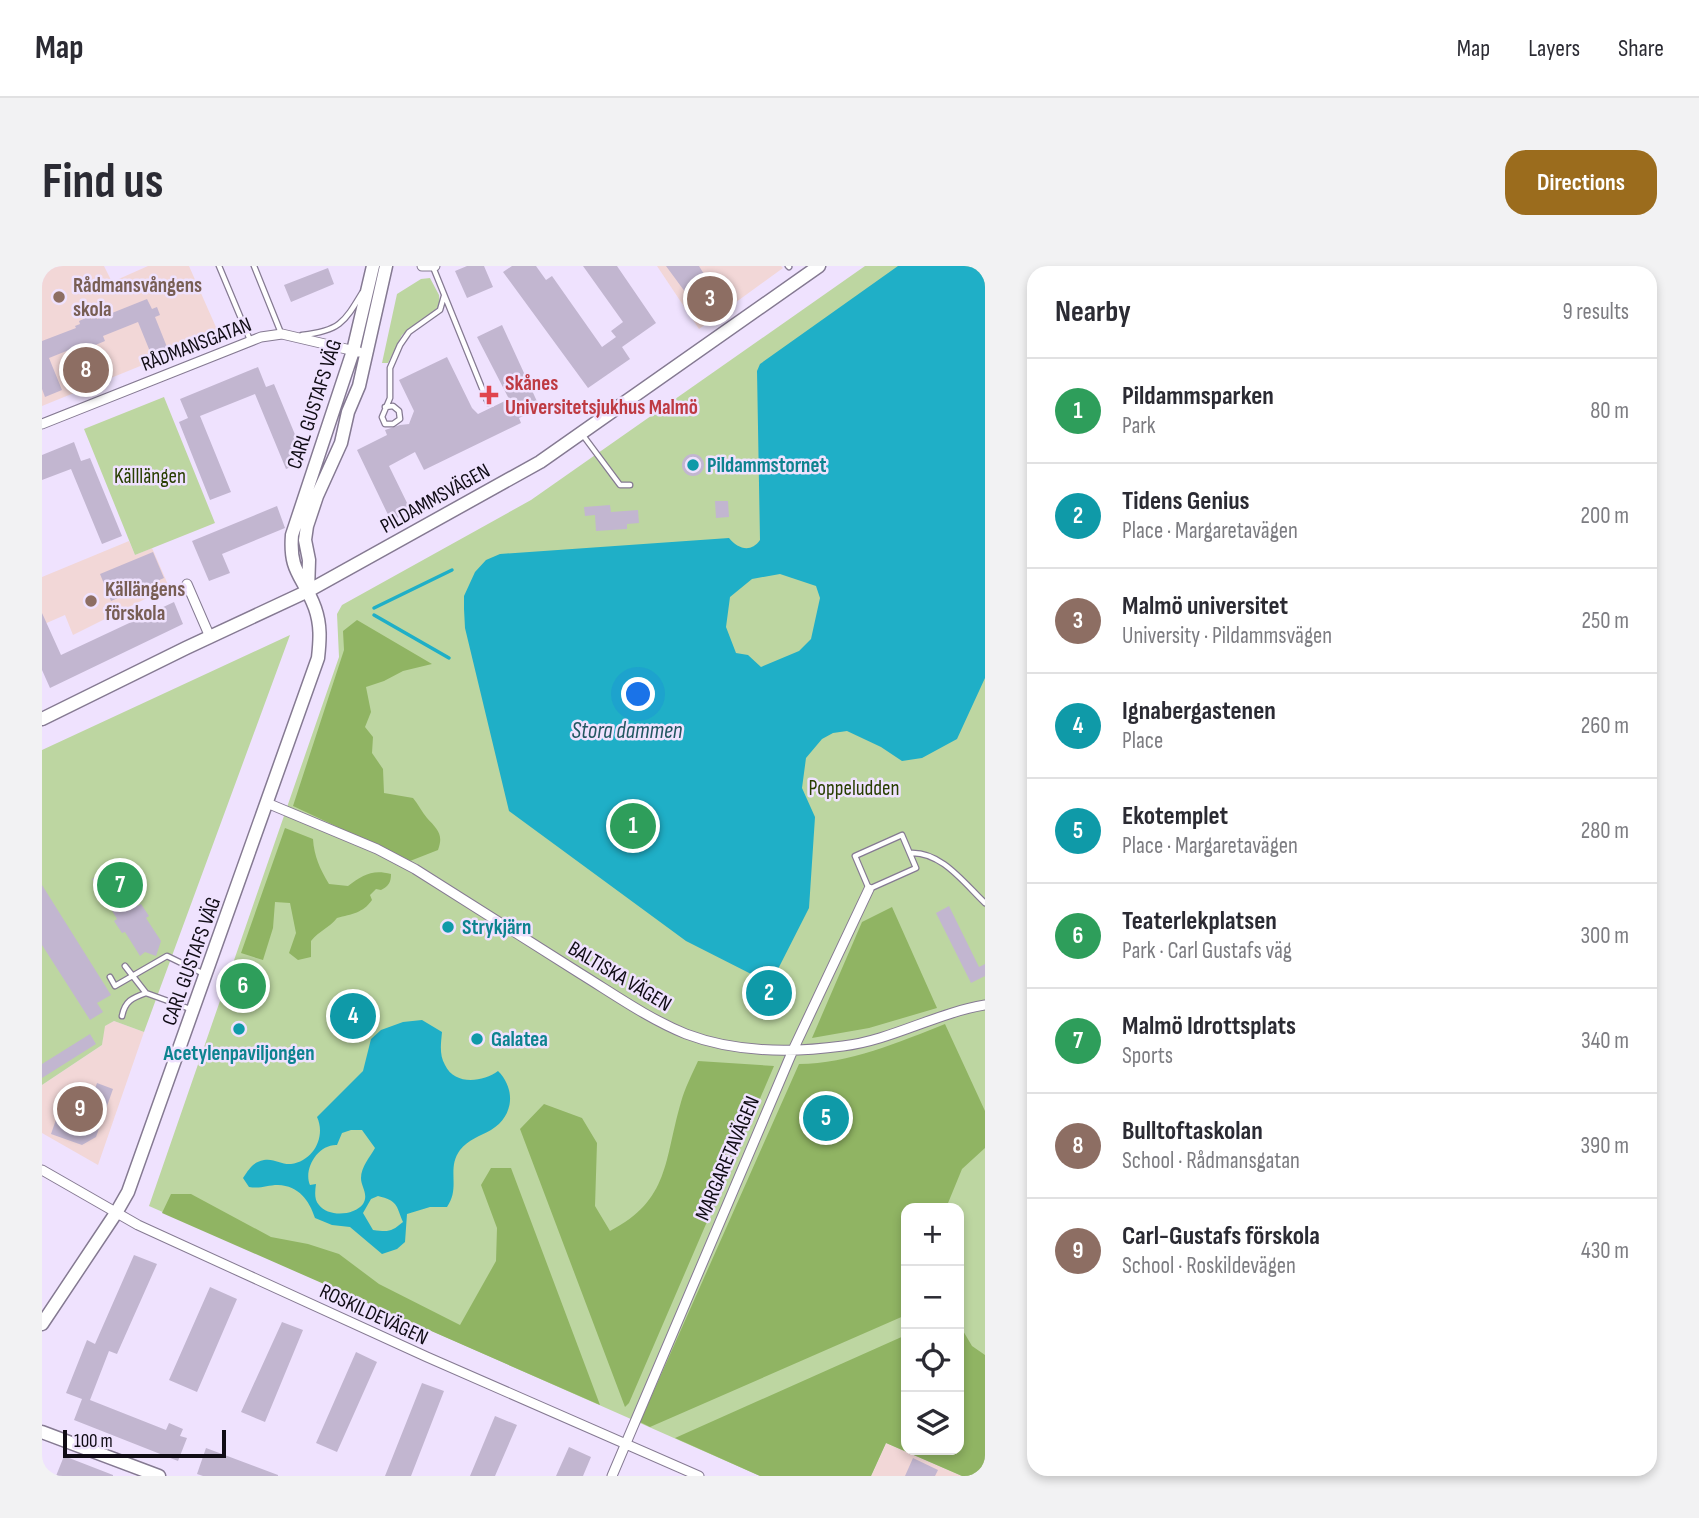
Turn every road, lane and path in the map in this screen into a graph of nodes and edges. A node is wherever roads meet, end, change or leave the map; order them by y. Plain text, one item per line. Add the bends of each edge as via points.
1 (219, 266) edge
2 (254, 266) edge
3 (373, 266) edge
4 (386, 266) edge
5 (422, 266) edge
6 (434, 266) edge
7 (819, 266) edge
8 (370, 280) junction
9 (444, 296) junction
10 (286, 336) junction
11 (250, 340) junction
12 (353, 351) junction
13 (367, 354) junction
14 (488, 403) dead end
15 (386, 407) junction
16 (42, 424) edge
17 (581, 433) junction
18 (630, 485) dead end
19 (187, 583) dead end
20 (308, 592) junction
21 (211, 636) junction
22 (42, 719) edge
23 (267, 803) junction
24 (910, 853) junction
25 (869, 889) junction
26 (985, 903) edge
27 (125, 966) dead end
28 (206, 975) junction
29 (132, 976) junction
30 (110, 977) dead end
31 (146, 993) junction
32 (985, 1005) edge
33 (193, 1010) junction
34 (122, 1016) dead end
35 (793, 1050) junction
36 (42, 1170) edge
37 (116, 1213) junction
38 (42, 1324) edge
39 (42, 1432) edge
40 (624, 1445) junction
41 (159, 1476) edge
42 (612, 1476) edge
43 (699, 1476) edge

1 - 11 lane
2 - 10 lane
3 - 8 street, CARL GUSTAFS VÄG
4 - 13 street, CARL GUSTAFS VÄG
5 - 6 street
6 - 9 lane
7 - 17 street, PILDAMMSVÄGEN
8 - 10 lane via 342,323 322,333
8 - 12 street, CARL GUSTAFS VÄG
9 - 14 lane
9 - 15 lane via 440,310 400,345 390,368
10 - 11 street, RÅDMANSGATAN
10 - 12 street, RÅDMANSGATAN
11 - 16 street, RÅDMANSGATAN
12 - 13 street, RÅDMANSGATAN
12 - 20 street, CARL GUSTAFS VÄG via 292,535 293,568
13 - 20 street, CARL GUSTAFS VÄG via 341,443 307,526
15 - 15 lane via 385,424 400,419 393,406
17 - 18 lane via 620,485
17 - 20 street, PILDAMMSVÄGEN via 540,462
19 - 21 street
20 - 21 street, PILDAMMSVÄGEN
20 - 23 street, CARL GUSTAFS VÄG via 321,633 318,658
21 - 22 street, PILDAMMSVÄGEN
23 - 28 street, CARL GUSTAFS VÄG
23 - 35 street, BALTISKA VÄGEN via 415,869 638,1009 687,1034 752,1050
24 - 25 lane via 916,868
24 - 25 lane via 902,835 855,856
24 - 26 lane via 923,852 944,864
25 - 35 street, MARGARETAVÄGEN
27 - 29 lane
28 - 29 lane via 167,956
28 - 33 street, CARL GUSTAFS VÄG
29 - 30 lane via 116,986
29 - 31 lane
31 - 33 lane
31 - 34 lane via 125,1004
32 - 35 street, BALTISKA VÄGEN via 845,1046
33 - 37 street, CARL GUSTAFS VÄG via 128,1192
35 - 40 street, MARGARETAVÄGEN
36 - 37 street, ROSKILDEVÄGEN
37 - 38 street, CARL GUSTAFS VÄG
37 - 40 street, ROSKILDEVÄGEN
39 - 41 street
40 - 42 street, MARGARETAVÄGEN
40 - 43 street, ROSKILDEVÄGEN

